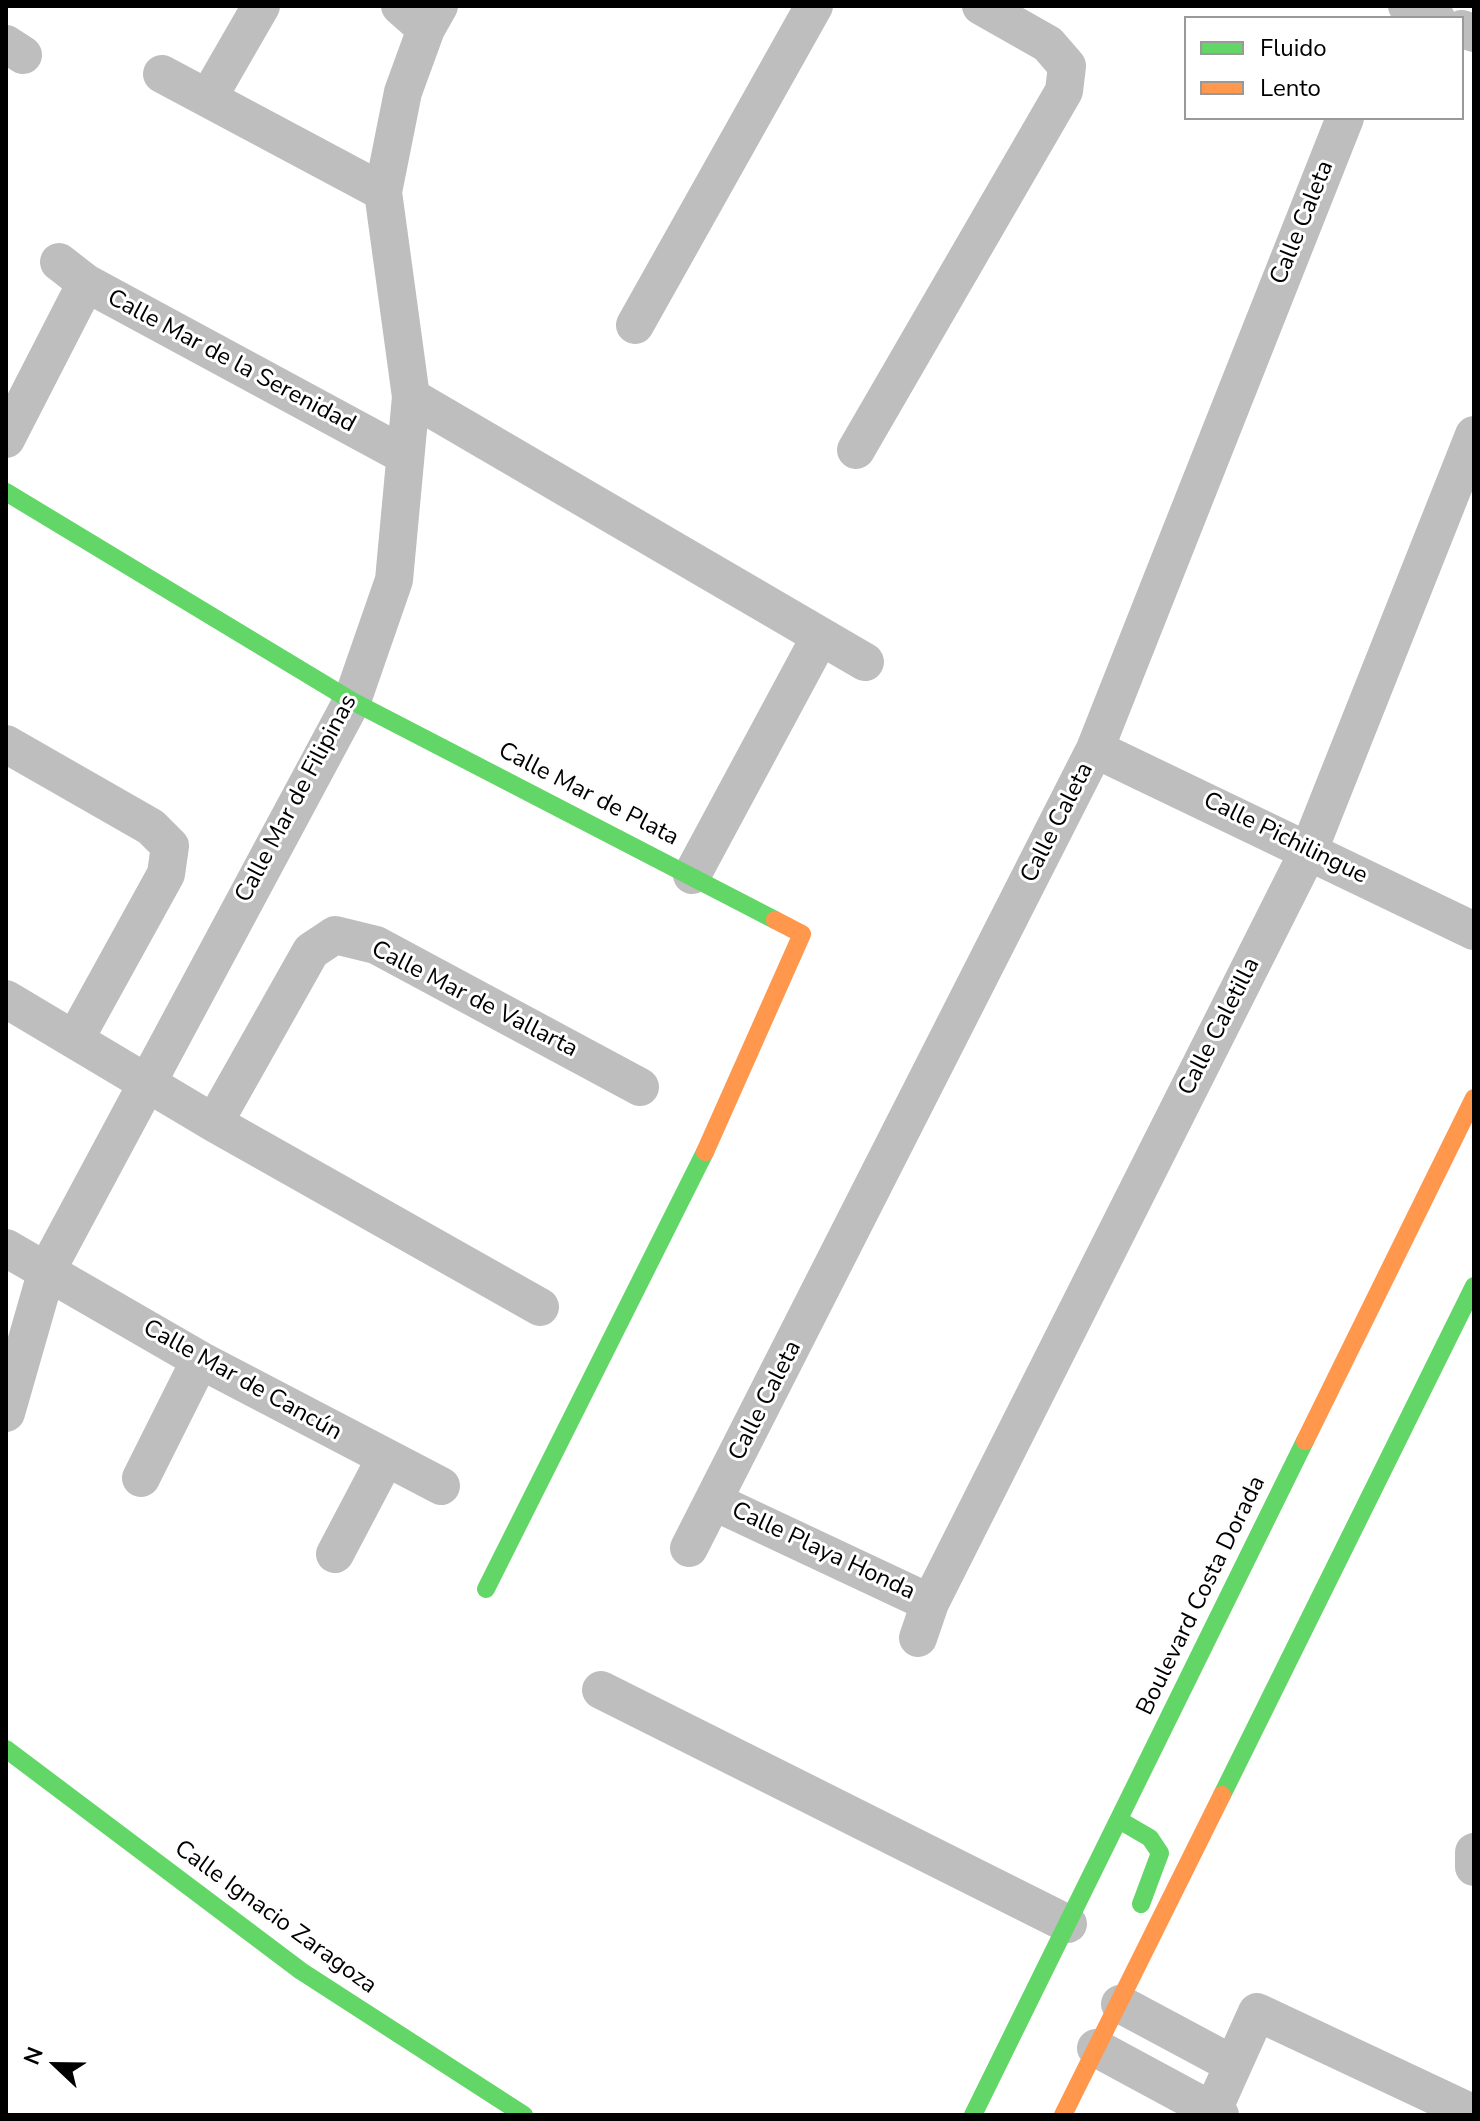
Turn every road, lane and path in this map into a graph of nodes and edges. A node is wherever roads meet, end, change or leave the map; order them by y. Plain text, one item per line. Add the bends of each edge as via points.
1 (261, 6) edge
2 (814, 6) edge
3 (981, 6) edge
4 (1407, 6) edge
5 (422, 14) edge
6 (1431, 16) edge
7 (162, 74) dead end
8 (208, 98) junction
9 (1344, 120) edge
10 (383, 192) junction
11 (635, 325) dead end
12 (411, 397) junction
13 (1474, 435) edge
14 (6, 439) edge
15 (856, 450) dead end
16 (404, 455) junction
17 (6, 492) edge
18 (820, 637) junction
19 (865, 662) dead end
20 (352, 701) junction
21 (6, 744) edge
22 (1095, 749) junction
23 (1309, 850) junction
24 (692, 875) junction
25 (1474, 931) edge
26 (6, 999) edge
27 (75, 1039) junction
28 (145, 1081) junction
29 (640, 1087) dead end
30 (1474, 1098) edge
31 (214, 1123) junction
32 (6, 1248) edge
33 (47, 1270) junction
34 (1474, 1286) edge
35 (540, 1307) dead end
36 (200, 1360) junction
37 (6, 1413) edge
38 (385, 1459) junction
39 (141, 1478) dead end
40 (441, 1486) dead end
41 (715, 1502) junction
42 (689, 1548) dead end
43 (335, 1554) dead end
44 (486, 1589) dead end
45 (924, 1620) joint
46 (601, 1690) dead end
47 (6, 1749) edge
48 (1119, 1820) junction
49 (1068, 1924) junction
50 (1140, 1959) junction
51 (1120, 2004) junction
52 (1096, 2048) junction
53 (1232, 2064) junction
54 (1217, 2113) edge
55 (1474, 2114) edge
56 (524, 2115) edge
57 (973, 2115) edge
58 (1063, 2115) edge

1 - 8 street
2 - 11 street
3 - 15 street via 1048,44 1067,66 1064,91
4 - 6 street
5 - 10 street, Calle Mar de Filipinas
7 - 8 street
8 - 10 street
9 - 22 street, Calle Caleta
10 - 12 street, Calle Mar de Filipinas
12 - 16 street, Calle Mar de Filipinas
12 - 18 street
13 - 23 street, Calle Caletilla
14 - 16 street, Calle Mar de la Serenidad via 73,273
16 - 20 street, Calle Mar de Filipinas via 394,580
17 - 20 main road
18 - 19 street
18 - 24 street
20 - 24 main road, Calle Mar de Plata
20 - 28 street, Calle Mar de Filipinas
21 - 27 street via 151,827 170,846 166,874
22 - 23 street, Calle Pichilingue
22 - 41 street, Calle Caleta
23 - 25 street, Calle Pichilingue
23 - 45 street, Calle Caletilla
24 - 44 main road, Calle Mar de Plata via 802,934 705,1153
26 - 27 street
27 - 28 street
28 - 31 street
28 - 33 street, Calle Mar de Filipinas
29 - 31 street, Calle Mar de Vallarta via 376,945 335,935 311,951
30 - 48 main road, Boulevard Costa Dorada
31 - 35 street
32 - 33 street, Calle Mar de Cancún
33 - 36 street, Calle Mar de Cancún
33 - 37 street, Calle Mar de Filipinas
34 - 50 main road
36 - 38 street, Calle Mar de Cancún
36 - 39 street
38 - 40 street, Calle Mar de Cancún
38 - 43 street
41 - 42 street, Calle Caleta
41 - 45 street, Calle Playa Honda
46 - 49 street
47 - 56 main road, Calle Ignacio Zaragoza via 301,1971
48 - 49 main road, Boulevard Costa Dorada
48 - 50 main road via 1152,1836 1161,1848 1161,1860 1132,1929
49 - 57 main road, Boulevard Costa Dorada
50 - 51 main road
51 - 52 main road
51 - 53 street
52 - 54 street
52 - 58 main road
53 - 54 street
53 - 55 street via 1257,2012

